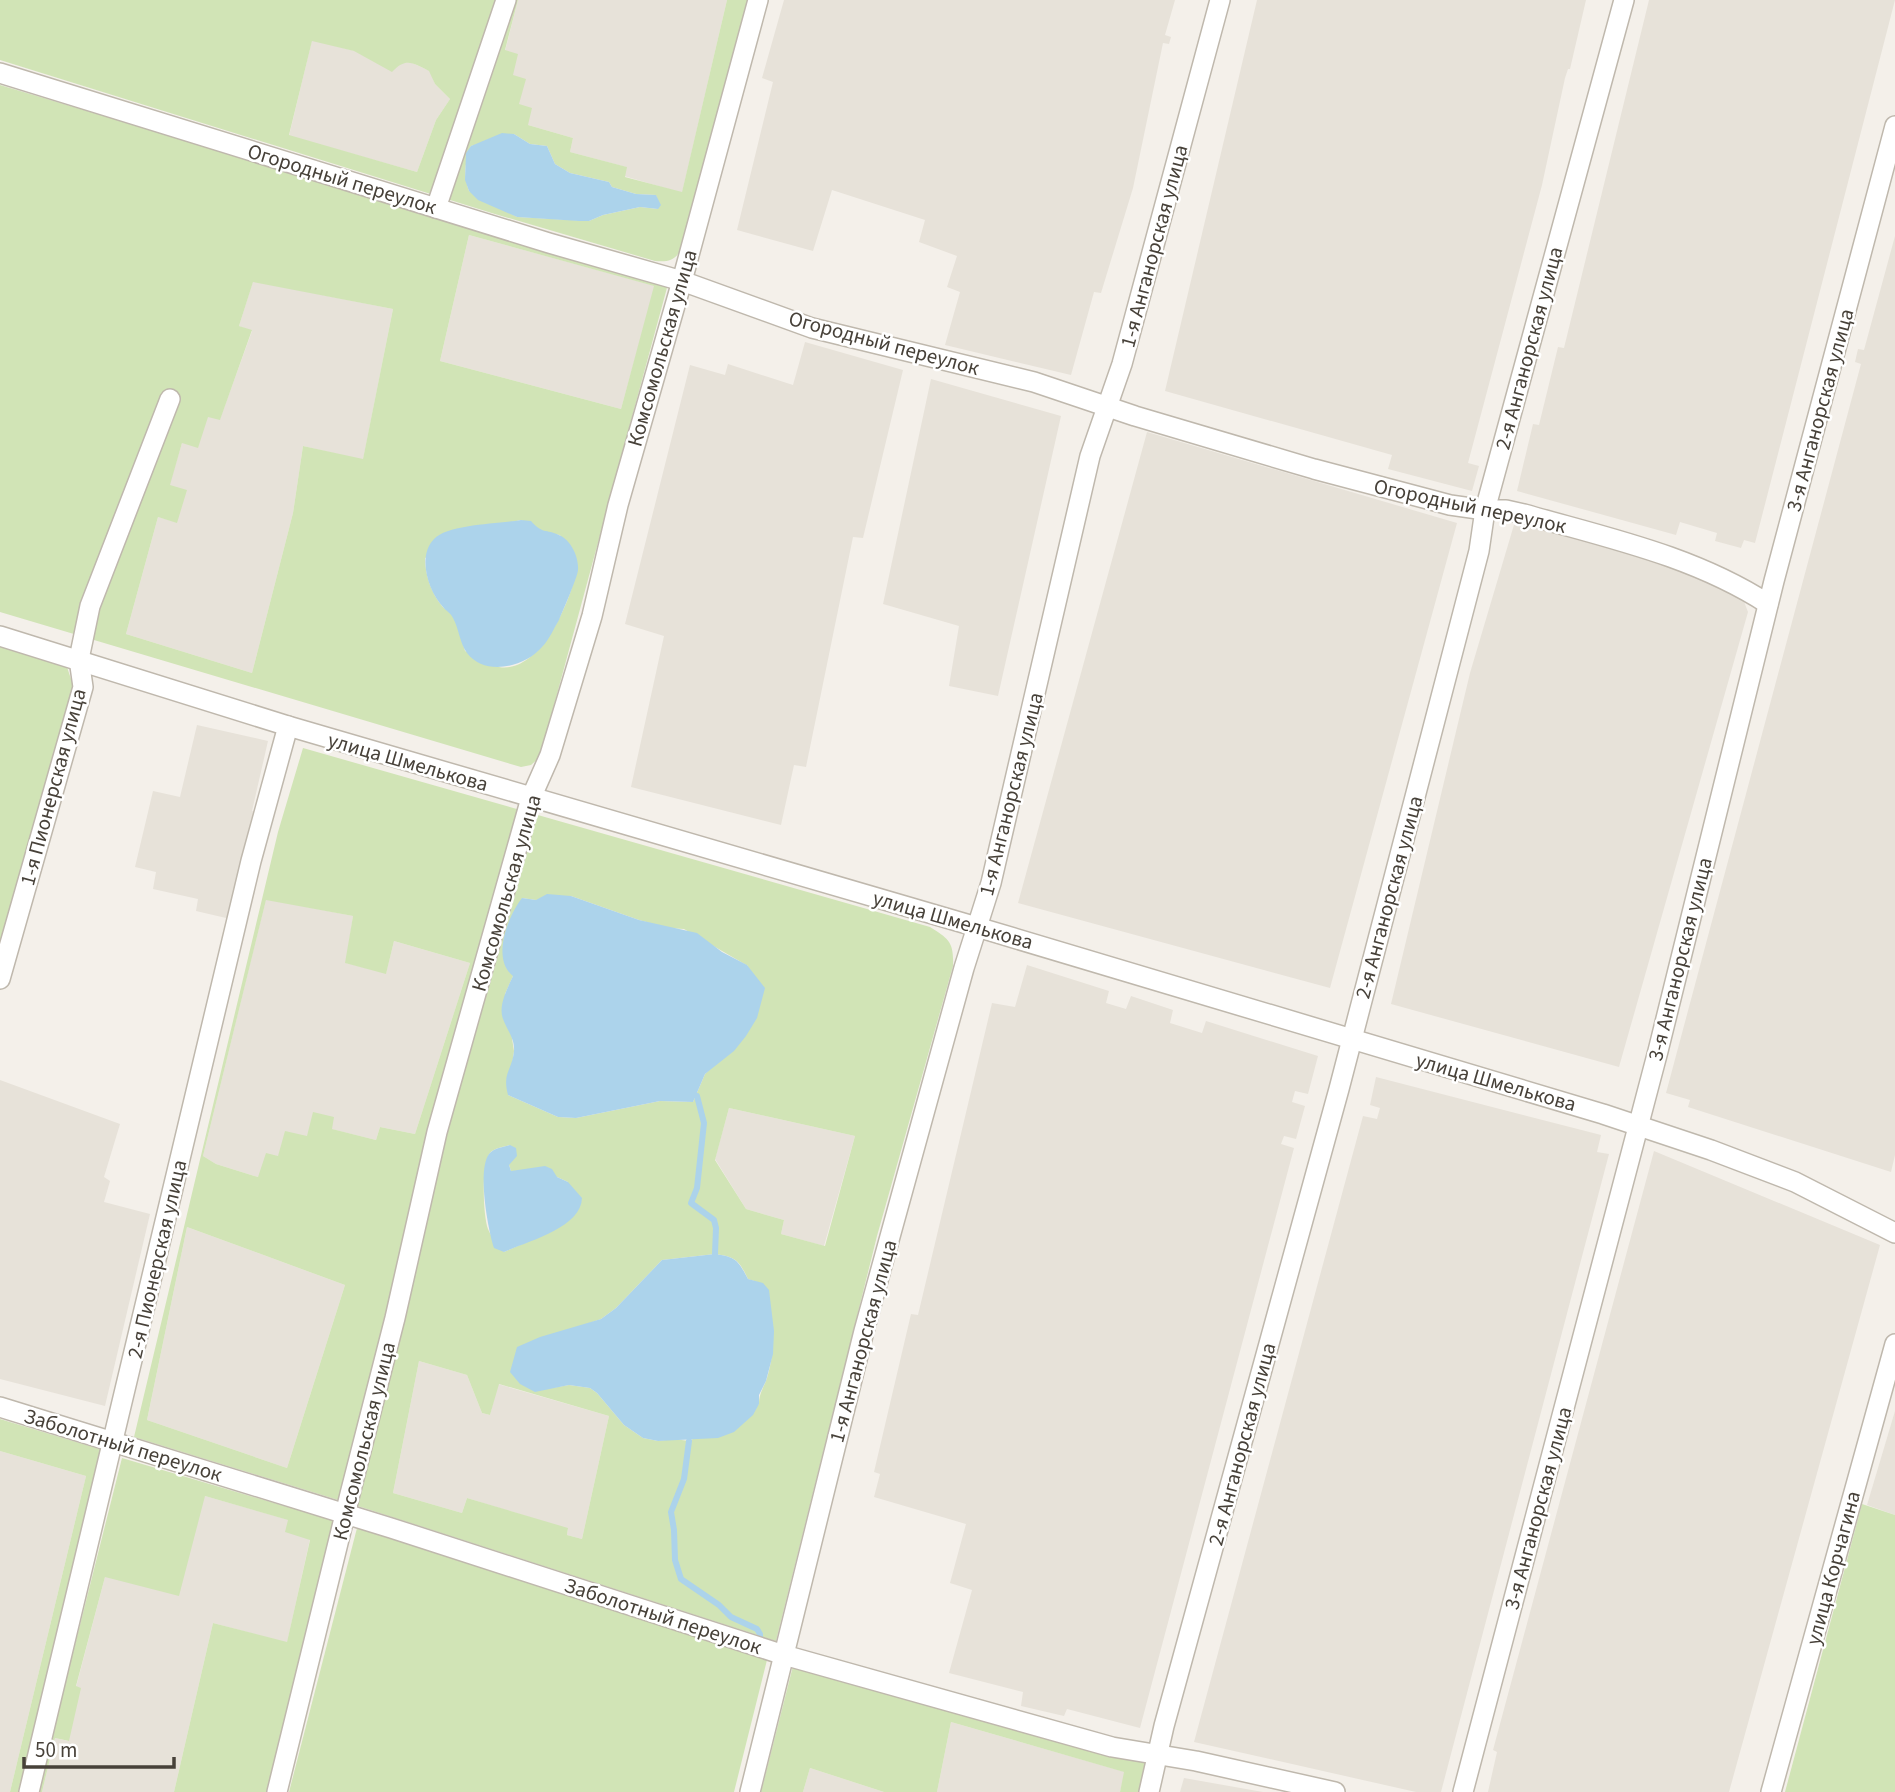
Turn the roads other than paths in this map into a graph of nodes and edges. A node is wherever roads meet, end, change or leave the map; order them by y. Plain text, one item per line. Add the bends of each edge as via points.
1 (506, 0) edge
2 (758, 0) edge
3 (1220, 0) edge
4 (1624, 0) edge
5 (0, 73) edge
6 (1895, 126) edge
7 (436, 208) junction
8 (682, 281) junction
9 (170, 399) dead end
10 (1108, 406) junction
11 (1485, 510) junction
12 (1768, 604) junction
13 (0, 636) edge
14 (79, 659) junction
15 (288, 726) junction
16 (531, 798) junction
17 (977, 927) junction
18 (0, 979) edge
19 (1351, 1040) junction
20 (1638, 1125) junction
21 (1895, 1233) edge
22 (1895, 1344) edge
23 (0, 1407) edge
24 (114, 1441) junction
25 (345, 1514) junction
26 (785, 1656) junction
27 (1157, 1754) junction
28 (29, 1792) edge
29 (277, 1792) edge
30 (750, 1792) edge
31 (1149, 1792) edge
32 (1335, 1792) edge
33 (1463, 1792) edge
34 (1771, 1792) edge

1 - 7 street
2 - 8 street, Комсомольская улица
3 - 10 street, 1-я Анганорская улица
4 - 11 street, 2-я Анганорская улица
5 - 7 street, Огородный переулок
6 - 12 street, 3-я Анганорская улица
7 - 8 street, Огородный переулок
8 - 10 street, Огородный переулок via 812,328 1034,382
8 - 16 street, Комсомольская улица via 618,505 592,616 550,755
9 - 14 street, 1-я Пионерская улица via 90,606
10 - 11 street, Огородный переулок via 1314,469
10 - 17 street, 1-я Анганорская улица via 1090,456
11 - 12 street, Огородный переулок via 1524,514 1688,562
11 - 19 street, 2-я Анганорская улица via 1479,551
12 - 20 street, 3-я Анганорская улица
13 - 14 street, улица Шмелькова
14 - 15 street, улица Шмелькова
14 - 18 street, 1-я Пионерская улица via 83,687
15 - 16 street, улица Шмелькова
15 - 24 street, 2-я Пионерская улица via 248,874
16 - 17 street, улица Шмелькова
16 - 25 street, Комсомольская улица via 436,1132
17 - 19 street, улица Шмелькова
17 - 26 street, 1-я Анганорская улица via 864,1331
19 - 20 street, улица Шмелькова
19 - 27 street, 2-я Анганорская улица
20 - 21 street, улица Шмелькова via 1795,1182
20 - 33 street, 3-я Анганорская улица
22 - 34 street, улица Корчагина
23 - 24 street, Заболотный переулок
24 - 25 street, Заболотный переулок
24 - 28 street, 2-я Пионерская улица
25 - 26 street, Заболотный переулок
25 - 29 street, Комсомольская улица
26 - 27 street, Заболотный переулок via 1112,1747
26 - 30 street, 1-я Анганорская улица
27 - 31 street, 2-я Анганорская улица
27 - 32 street, Заболотный переулок

